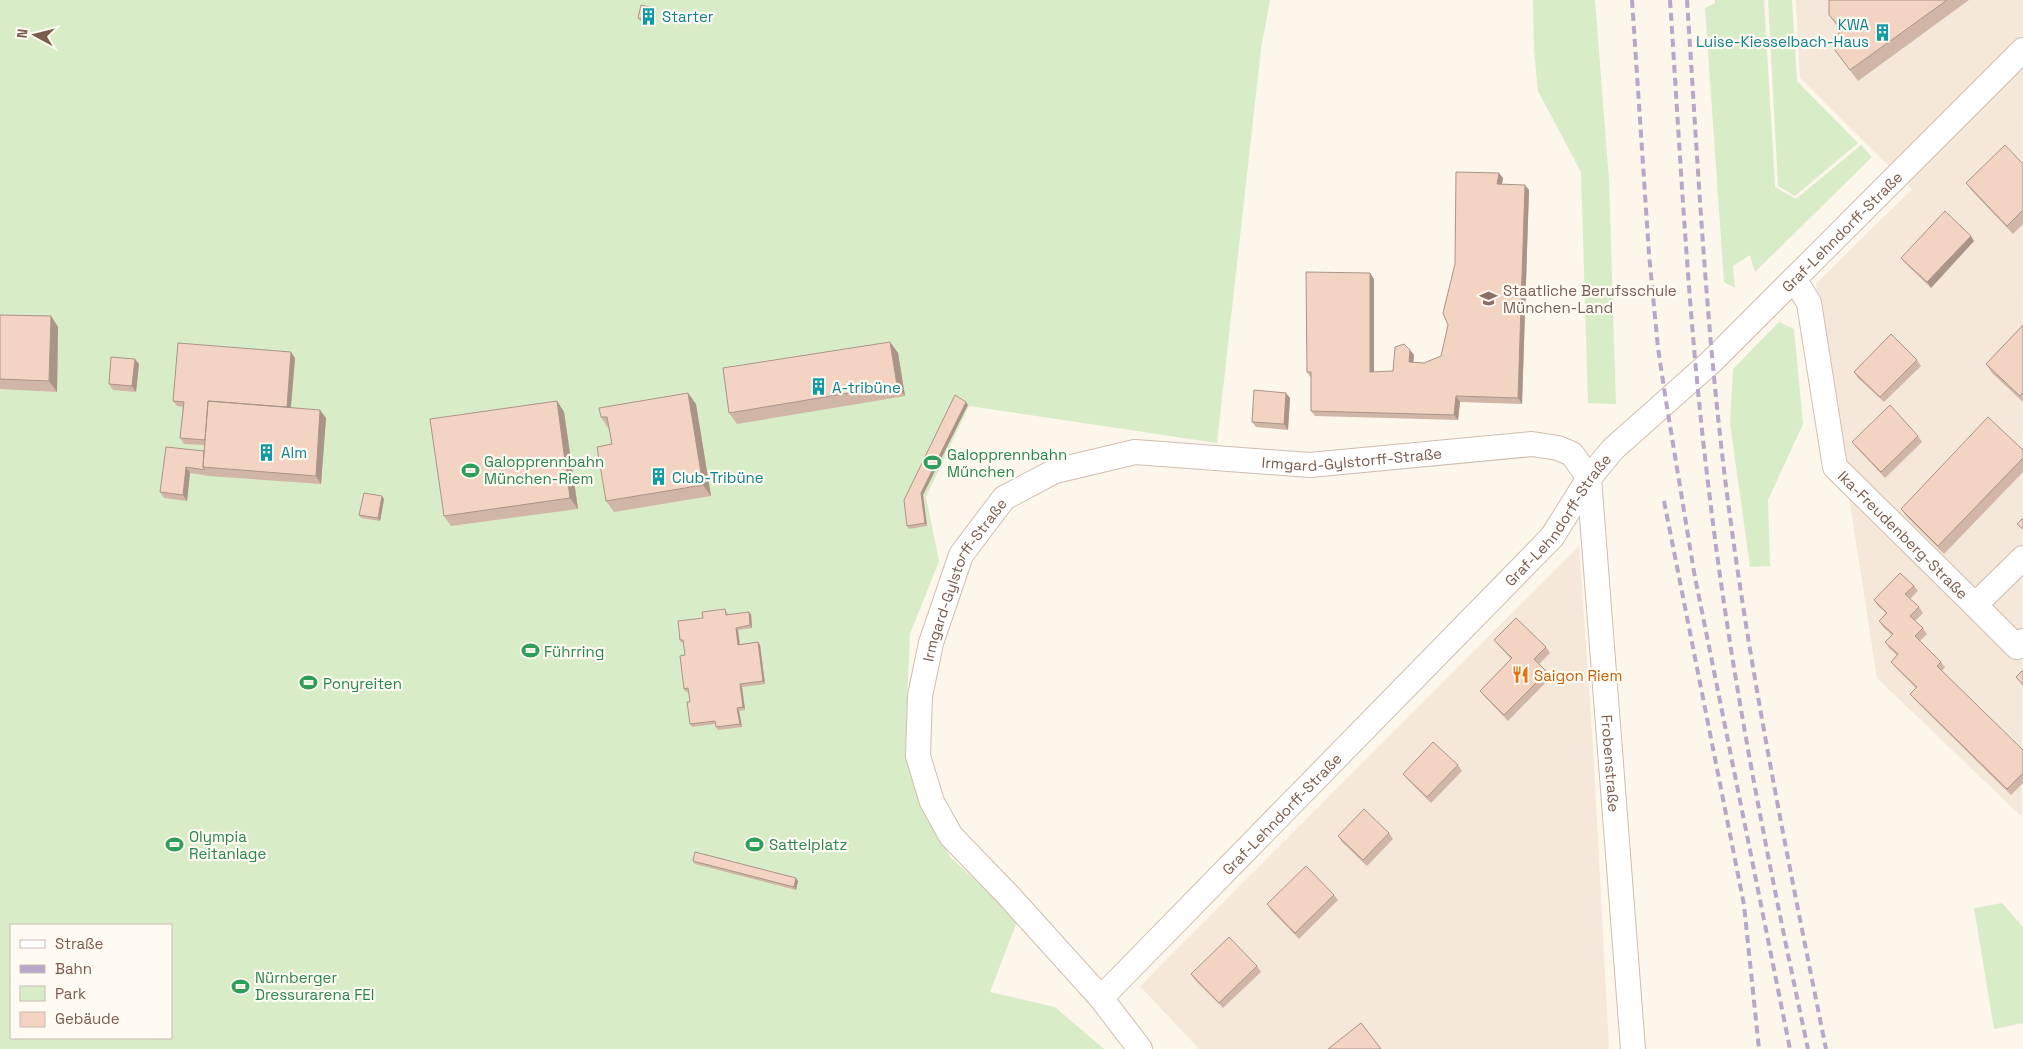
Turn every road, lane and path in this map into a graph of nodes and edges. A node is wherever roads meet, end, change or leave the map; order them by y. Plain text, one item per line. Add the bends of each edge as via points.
1 (2023, 50) edge
2 (1795, 280) junction
3 (1589, 478) junction
4 (2023, 558) edge
5 (1975, 605) junction
6 (2023, 641) edge
7 (1101, 998) junction
8 (1140, 1049) edge
9 (1633, 1049) edge

1 - 2 street, Graf-Lehndorff-Straße
2 - 3 street, Graf-Lehndorff-Straße via 1712,361 1613,449
2 - 5 street, Ika-Freudenberg-Straße via 1809,303 1835,467
3 - 7 street, Graf-Lehndorff-Straße via 1552,537
3 - 7 street, Irmgard-Gylstorff-Straße via 1572,454 1558,448 1522,444 1310,465 1135,452 1055,471 1004,498 961,556 931,644 920,696 918,756 932,802 951,836
3 - 9 street, Frobenstraße
4 - 5 street, Ika-Freudenberg-Straße
5 - 6 street via 2017,647
7 - 8 street, Irmgard-Gylstorff-Straße

